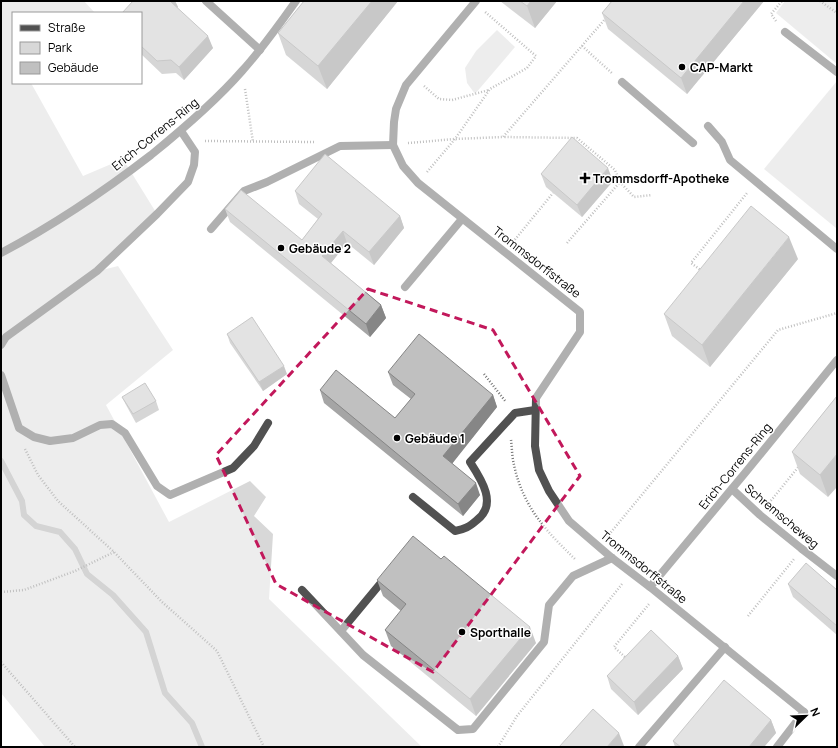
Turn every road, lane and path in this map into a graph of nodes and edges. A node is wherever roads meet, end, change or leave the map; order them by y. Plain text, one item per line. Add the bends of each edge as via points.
1 (206, 1) edge
2 (296, 1) edge
3 (782, 1) edge
4 (820, 1) edge
5 (475, 2) edge
6 (611, 12) edge
7 (837, 13) edge
8 (785, 32) joint
9 (582, 46) junction
10 (260, 50) junction
11 (242, 71) junction
12 (837, 72) edge
13 (413, 77) junction
14 (622, 82) joint
15 (490, 89) junction
16 (708, 126) dead end
17 (181, 131) junction
18 (503, 137) junction
19 (454, 139) junction
20 (252, 142) junction
21 (315, 142) dead end
22 (693, 143) dead end
23 (393, 145) junction
24 (620, 182) junction
25 (756, 182) junction
26 (418, 183) junction
27 (554, 193) edge
28 (652, 195) dead end
29 (462, 219) junction
30 (211, 229) dead end
31 (567, 243) dead end
32 (837, 249) edge
33 (505, 252) junction
34 (1, 253) edge
35 (704, 272) edge
36 (405, 287) dead end
37 (837, 313) edge
38 (1, 344) edge
39 (837, 360) edge
40 (484, 374) dead end
41 (1, 375) edge
42 (535, 410) junction
43 (515, 413) junction
44 (268, 423) dead end
45 (19, 428) junction
46 (803, 461) edge
47 (732, 489) junction
48 (413, 497) dead end
49 (760, 515) junction
50 (599, 547) junction
51 (802, 549) junction
52 (114, 552) junction
53 (612, 558) junction
54 (390, 572) edge
55 (631, 572) junction
56 (837, 576) edge
57 (650, 586) junction
58 (302, 590) dead end
59 (1, 592) edge
60 (658, 593) junction
61 (748, 616) dead end
62 (341, 631) junction
63 (725, 647) junction
64 (629, 660) edge
65 (1, 662) edge
66 (75, 747) edge
67 (264, 747) edge
68 (498, 747) edge
69 (639, 747) edge
70 (777, 747) edge

1 - 10 street
2 - 10 street, Erich-Correns-Ring
3 - 8 path via 771,14
4 - 7 path
5 - 13 street, Trommsdorffstraße
5 - 15 path via 536,56 527,68
6 - 9 path
8 - 12 street
9 - 14 path
9 - 18 path
10 - 11 street, Erich-Correns-Ring
11 - 17 street, Erich-Correns-Ring
11 - 20 path
13 - 15 path via 440,99 452,100
13 - 23 street, Trommsdorffstraße via 406,85 396,109
14 - 22 street
15 - 19 path
16 - 25 street via 722,142 730,160
17 - 20 path via 205,140
17 - 34 street, Erich-Correns-Ring via 98,194
17 - 38 street via 195,152 188,182 97,271 6,337
18 - 19 path
18 - 24 path via 577,138 615,170
19 - 23 path
19 - 26 path
20 - 21 path
23 - 26 street, Trommsdorffstraße via 403,166
23 - 30 street via 340,146 244,191
24 - 28 path via 634,197
24 - 31 path
25 - 32 street
25 - 35 path via 691,263
26 - 29 street, Trommsdorffstraße
27 - 33 path
29 - 33 street, Trommsdorffstraße
29 - 36 street
33 - 42 street, Trommsdorffstraße via 580,312 580,332 536,398
37 - 50 path via 778,330
39 - 47 street, Erich-Correns-Ring
40 - 43 path
41 - 45 street
42 - 43 street
42 - 50 street, Trommsdorffstraße via 535,446 539,470 549,491 569,521
43 - 48 street via 470,462 483,482 488,503 483,516 466,529 455,531
44 - 45 street via 254,446 234,468 170,495 157,486 125,433 112,424 100,425 73,438 50,440 34,437
45 - 52 path via 22,442 38,475 58,501
46 - 49 path
47 - 49 street, Schremscheweg
47 - 57 street, Erich-Correns-Ring
49 - 51 street, Schremscheweg
50 - 53 street, Trommsdorffstraße
51 - 56 street, Schremscheweg
51 - 61 path
52 - 59 path via 75,571 24,590
52 - 67 path via 162,602 217,651
53 - 55 street, Trommsdorffstraße
53 - 62 street via 574,576 549,605 544,642 473,728 458,730 363,655
54 - 62 street
55 - 57 street, Trommsdorffstraße
55 - 68 path via 517,716
57 - 60 street, Trommsdorffstraße
58 - 62 street
60 - 63 street, Trommsdorffstraße
60 - 64 path via 614,647
63 - 69 street
63 - 70 street, Trommsdorffstraße via 804,712
65 - 66 path

